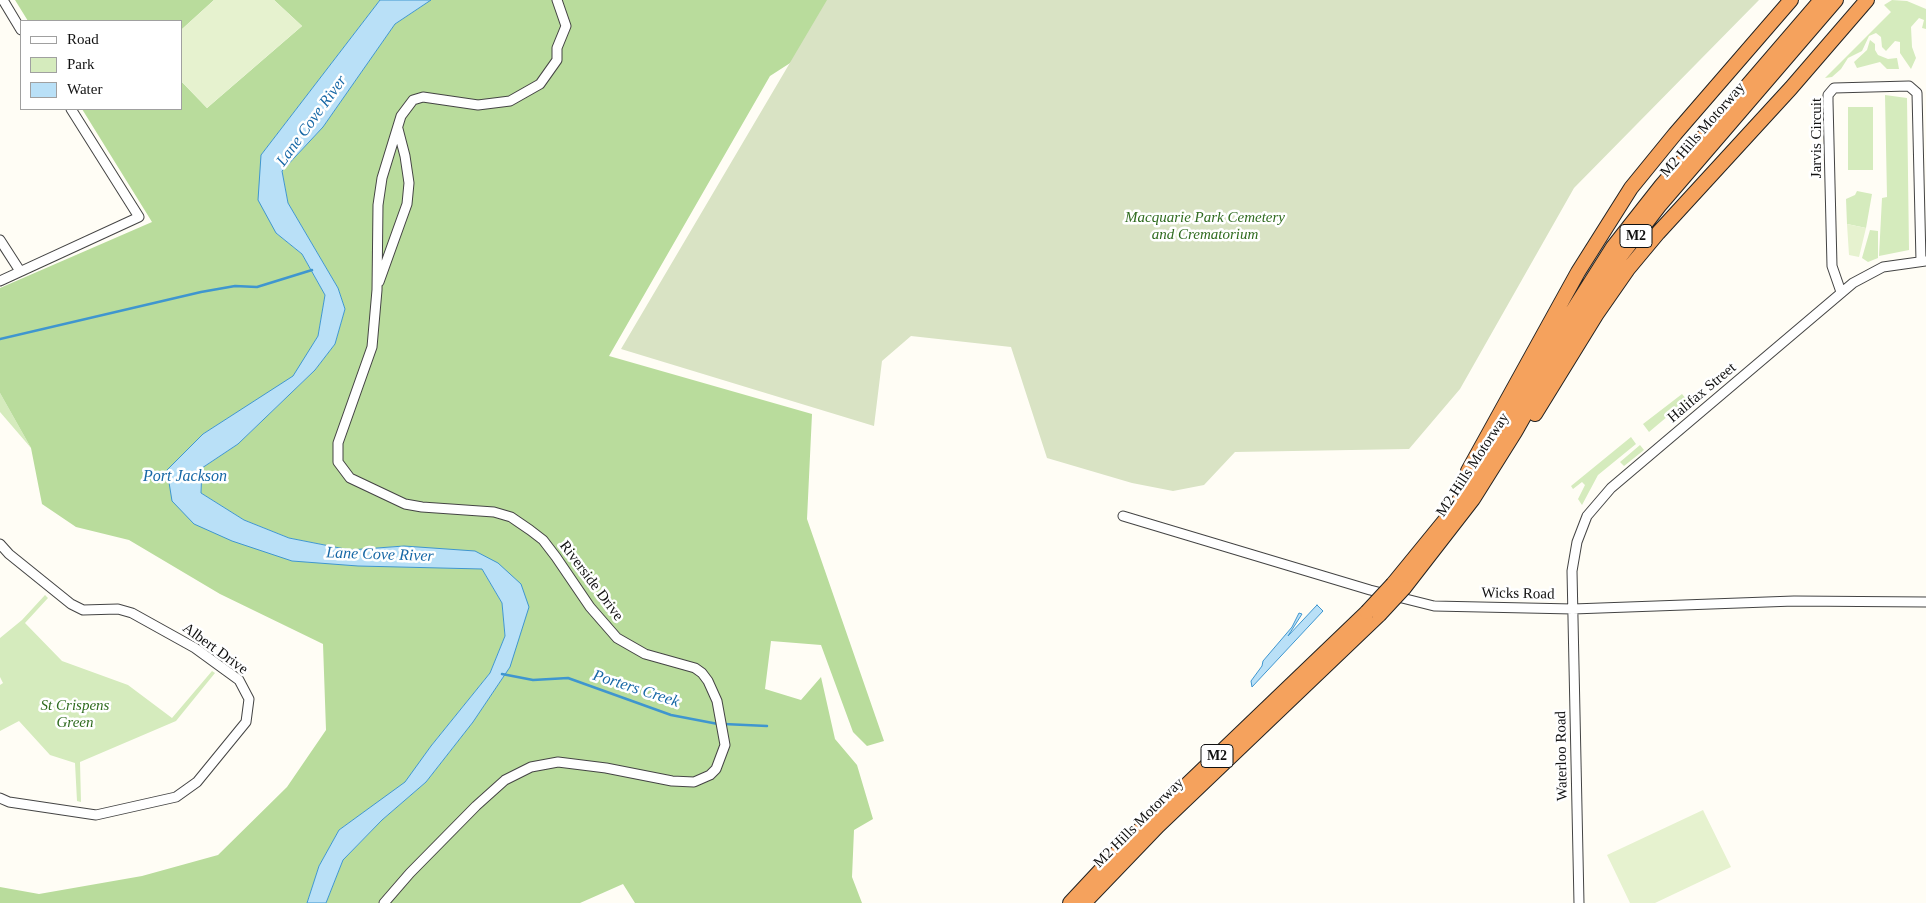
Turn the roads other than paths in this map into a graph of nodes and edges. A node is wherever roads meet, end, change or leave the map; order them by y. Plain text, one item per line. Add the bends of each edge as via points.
1 (3, 0) edge
2 (557, 0) edge
3 (1791, 0) edge
4 (1821, 0) edge
5 (1836, 0) edge
6 (1866, 0) edge
7 (20, 28) edge
8 (72, 110) edge
9 (398, 129) junction
10 (0, 240) edge
11 (1924, 261) edge
12 (20, 271) junction
13 (0, 281) edge
14 (377, 290) junction
15 (1841, 292) junction
16 (1473, 499) junction
17 (1451, 513) junction
18 (1123, 516) dead end
19 (0, 544) edge
20 (1399, 586) junction
21 (1926, 602) edge
22 (1573, 609) junction
23 (1373, 613) junction
24 (0, 798) edge
25 (384, 903) edge
26 (1070, 903) edge
27 (1084, 903) edge
28 (1579, 903) edge

1 - 7 street
2 - 9 street, Riverside Drive via 566,26 557,48 557,60 540,84 510,101 478,105 429,98 413,100 401,116
3 - 17 highway via 1674,134 1601,232 1458,490
4 - 17 highway, M2 Hills Motorway / M2 via 1660,186 1613,247
5 - 16 highway, M2 Hills Motorway / M2 via 1659,206 1619,258
6 - 16 highway via 1628,269 1504,464
8 - 12 street via 139,217
9 - 14 street, Riverside Drive via 382,178 378,205
9 - 14 street, Riverside Drive via 408,174 407,204
10 - 12 street
11 - 15 street, Halifax Street via 1883,267 1866,274
11 - 15 street, Jarvis Circuit via 1917,93 1909,86 1834,88 1828,95 1832,266
12 - 13 street
14 - 25 street, Riverside Drive via 371,354 338,443 338,462 344,473 358,483 405,504 487,511 518,521 543,540 590,607 618,638 645,654 695,668 702,673 712,689 725,745 716,769 694,782 558,762 530,767 505,780 476,806
15 - 22 street, Halifax Street via 1598,501 1582,527 1573,556
16 - 20 highway, M2 Hills Motorway / M2
17 - 20 highway, M2 Hills Motorway / M2
18 - 22 street, Wicks Road via 1414,602 1456,607
19 - 24 street, Albert Drive via 71,604 83,610 132,613 195,648 239,680 249,699 246,722 197,782 176,797 96,814
20 - 23 highway, M2 Hills Motorway / M2, bridge
21 - 22 street, Wicks Road via 1794,601
22 - 28 street, Waterloo Road
23 - 26 highway, M2 Hills Motorway / M2 via 1126,843
23 - 27 highway, M2 Hills Motorway / M2

